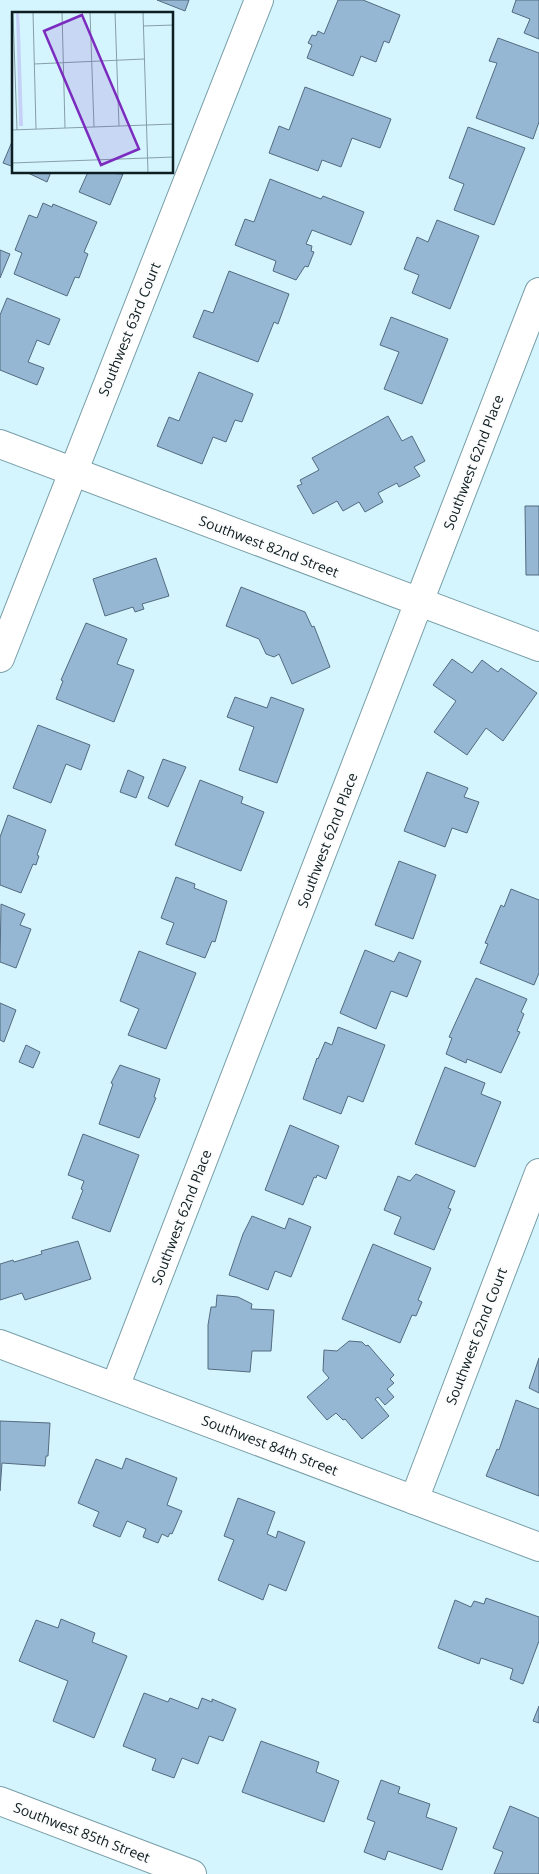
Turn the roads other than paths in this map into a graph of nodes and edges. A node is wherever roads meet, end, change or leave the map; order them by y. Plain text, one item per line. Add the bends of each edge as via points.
1 (259, 0) edge
2 (539, 292) edge
3 (0, 444) edge
4 (72, 471) junction
5 (419, 602) junction
6 (539, 647) edge
7 (0, 658) edge
8 (539, 1172) edge
9 (0, 1344) edge
10 (115, 1387) junction
11 (414, 1500) junction
12 (539, 1547) edge
13 (0, 1801) edge
14 (192, 1874) edge

1 - 4 street, Southwest 63rd Court
2 - 5 street, Southwest 62nd Place
3 - 4 street, Southwest 82nd Street
4 - 5 street, Southwest 82nd Street
4 - 7 street, Southwest 63rd Court
5 - 6 street, Southwest 82nd Street
5 - 10 street, Southwest 62nd Place
8 - 11 street, Southwest 62nd Court
9 - 10 street, Southwest 84th Street
10 - 11 street, Southwest 84th Street
11 - 12 street, Southwest 84th Street
13 - 14 street, Southwest 85th Street

